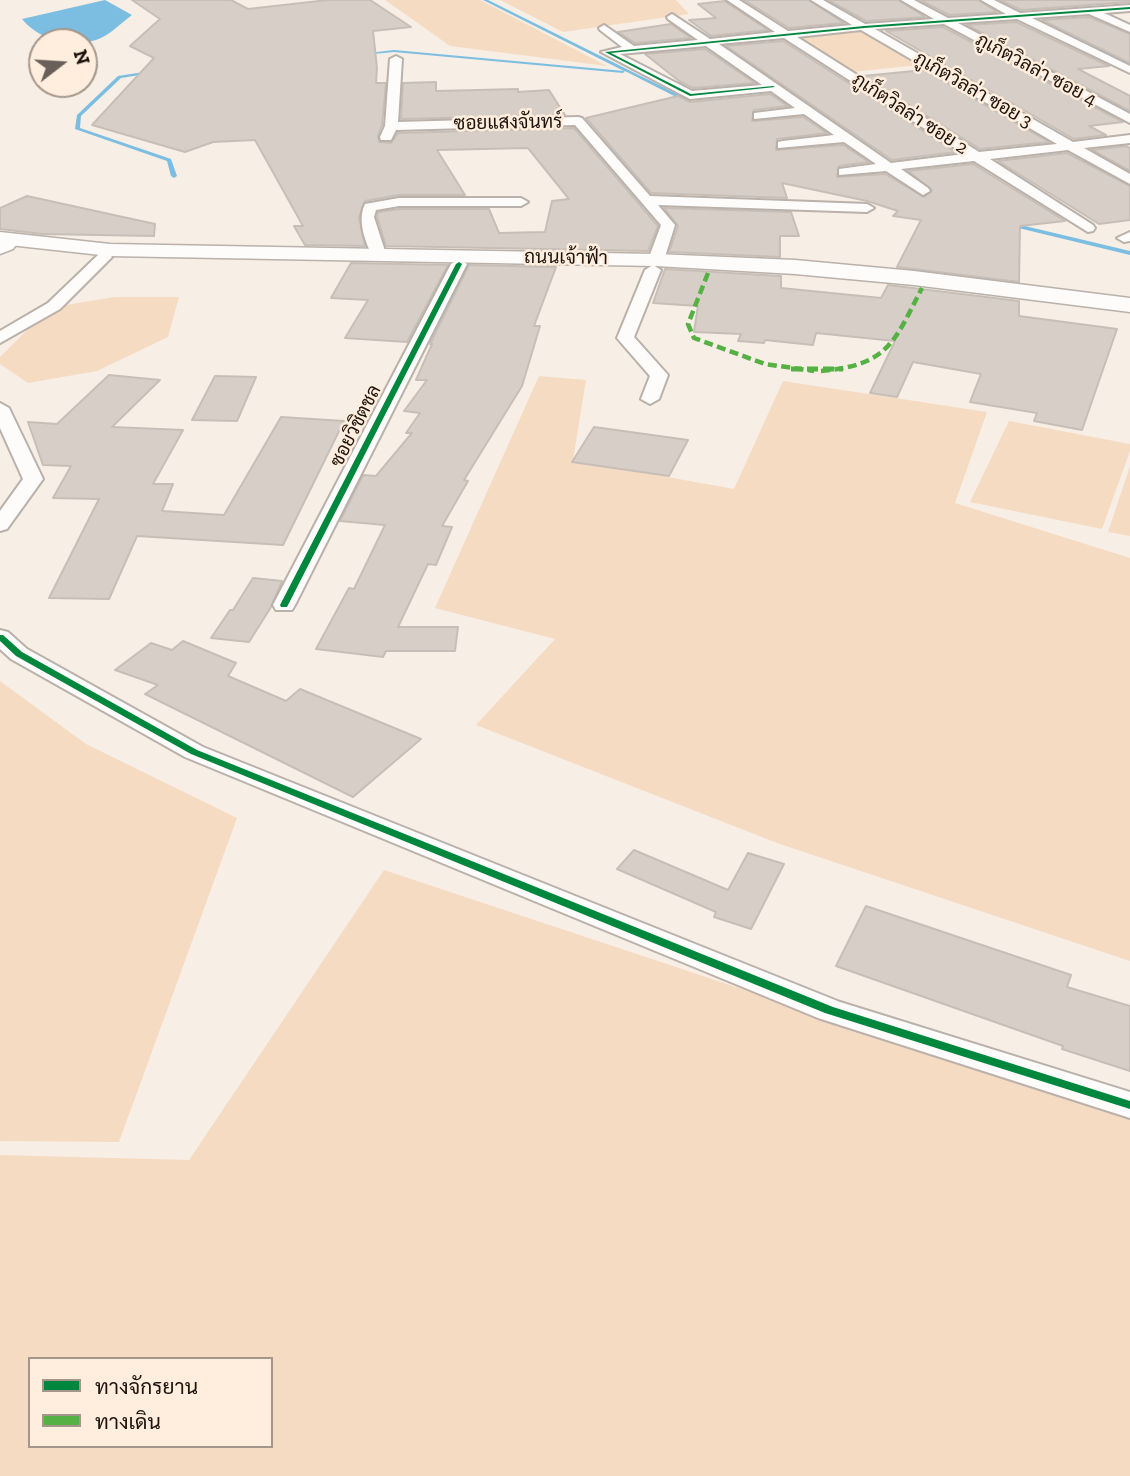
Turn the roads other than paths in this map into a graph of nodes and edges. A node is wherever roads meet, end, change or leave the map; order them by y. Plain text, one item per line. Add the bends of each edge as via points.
1 (732, 0) edge
2 (816, 0) edge
3 (906, 0) edge
4 (986, 0) edge
5 (1066, 0) edge
6 (1130, 8) edge
7 (1092, 11) junction
8 (1024, 17) junction
9 (671, 18) dead end
10 (941, 20) junction
11 (864, 27) junction
12 (604, 28) dead end
13 (1130, 29) edge
14 (784, 34) junction
15 (708, 41) junction
16 (631, 49) junction
17 (396, 59) dead end
18 (1130, 70) edge
19 (773, 87) junction
20 (805, 110) junction
21 (758, 116) dead end
22 (1130, 119) edge
23 (844, 138) junction
24 (1130, 139) edge
25 (783, 145) dead end
26 (1070, 146) junction
27 (977, 158) junction
28 (886, 167) junction
29 (845, 172) dead end
30 (1130, 180) edge
31 (923, 191) dead end
32 (646, 200) junction
33 (521, 202) dead end
34 (867, 208) dead end
35 (1088, 228) dead end
36 (1, 244) edge
37 (378, 254) junction
38 (104, 257) junction
39 (459, 264) junction
40 (655, 265) junction
41 (1130, 305) edge
42 (1130, 312) edge
43 (0, 338) edge
44 (650, 399) dead end
45 (0, 408) edge
46 (0, 525) edge
47 (285, 605) dead end
48 (0, 637) edge
49 (1130, 1105) edge

1 - 14 street, ภูเก็ตวิลล่า ซอย 2
2 - 11 street, ภูเก็ตวิลล่า ซอย 3
3 - 10 street, ภูเก็ตวิลล่า ซอย 4
4 - 8 street
5 - 7 street
6 - 7 street
7 - 8 street
7 - 13 street
8 - 10 street
8 - 18 street
9 - 15 street
10 - 11 street
10 - 22 street, ภูเก็ตวิลล่า ซอย 4
11 - 14 street
11 - 26 street, ภูเก็ตวิลล่า ซอย 3
12 - 16 street
14 - 15 street
14 - 27 street, ภูเก็ตวิลล่า ซอย 2
15 - 16 street
15 - 19 street
16 - 19 street via 607,52 690,95
17 - 32 street, ซอยแสงจันทร์ via 388,131 578,121
19 - 20 street
20 - 21 street
20 - 23 street
23 - 25 street
23 - 28 street
24 - 26 street
26 - 27 street
26 - 30 street, ภูเก็ตวิลล่า ซอย 3
27 - 28 street
27 - 35 street, ภูเก็ตวิลล่า ซอย 2
28 - 29 street
28 - 31 street
32 - 34 street
32 - 40 street, ซอยแสงจันทร์ via 668,225
33 - 37 street via 400,202 370,207 367,217
36 - 37 main road, ถนนเจ้าฟ้า
36 - 38 main road, ถนนเจ้าฟ้า
37 - 40 main road, ถนนเจ้าฟ้า
38 - 39 main road, ถนนเจ้าฟ้า
38 - 43 street via 54,306
39 - 40 main road, ถนนเจ้าฟ้า
39 - 47 street, ซอยวิชิตชล
40 - 41 main road, ถนนเจ้าฟ้า via 795,267
40 - 42 main road, ถนนเจ้าฟ้า
40 - 44 street via 625,338 659,375
45 - 46 street via 33,479
48 - 49 street via 19,654 194,752 829,1010

